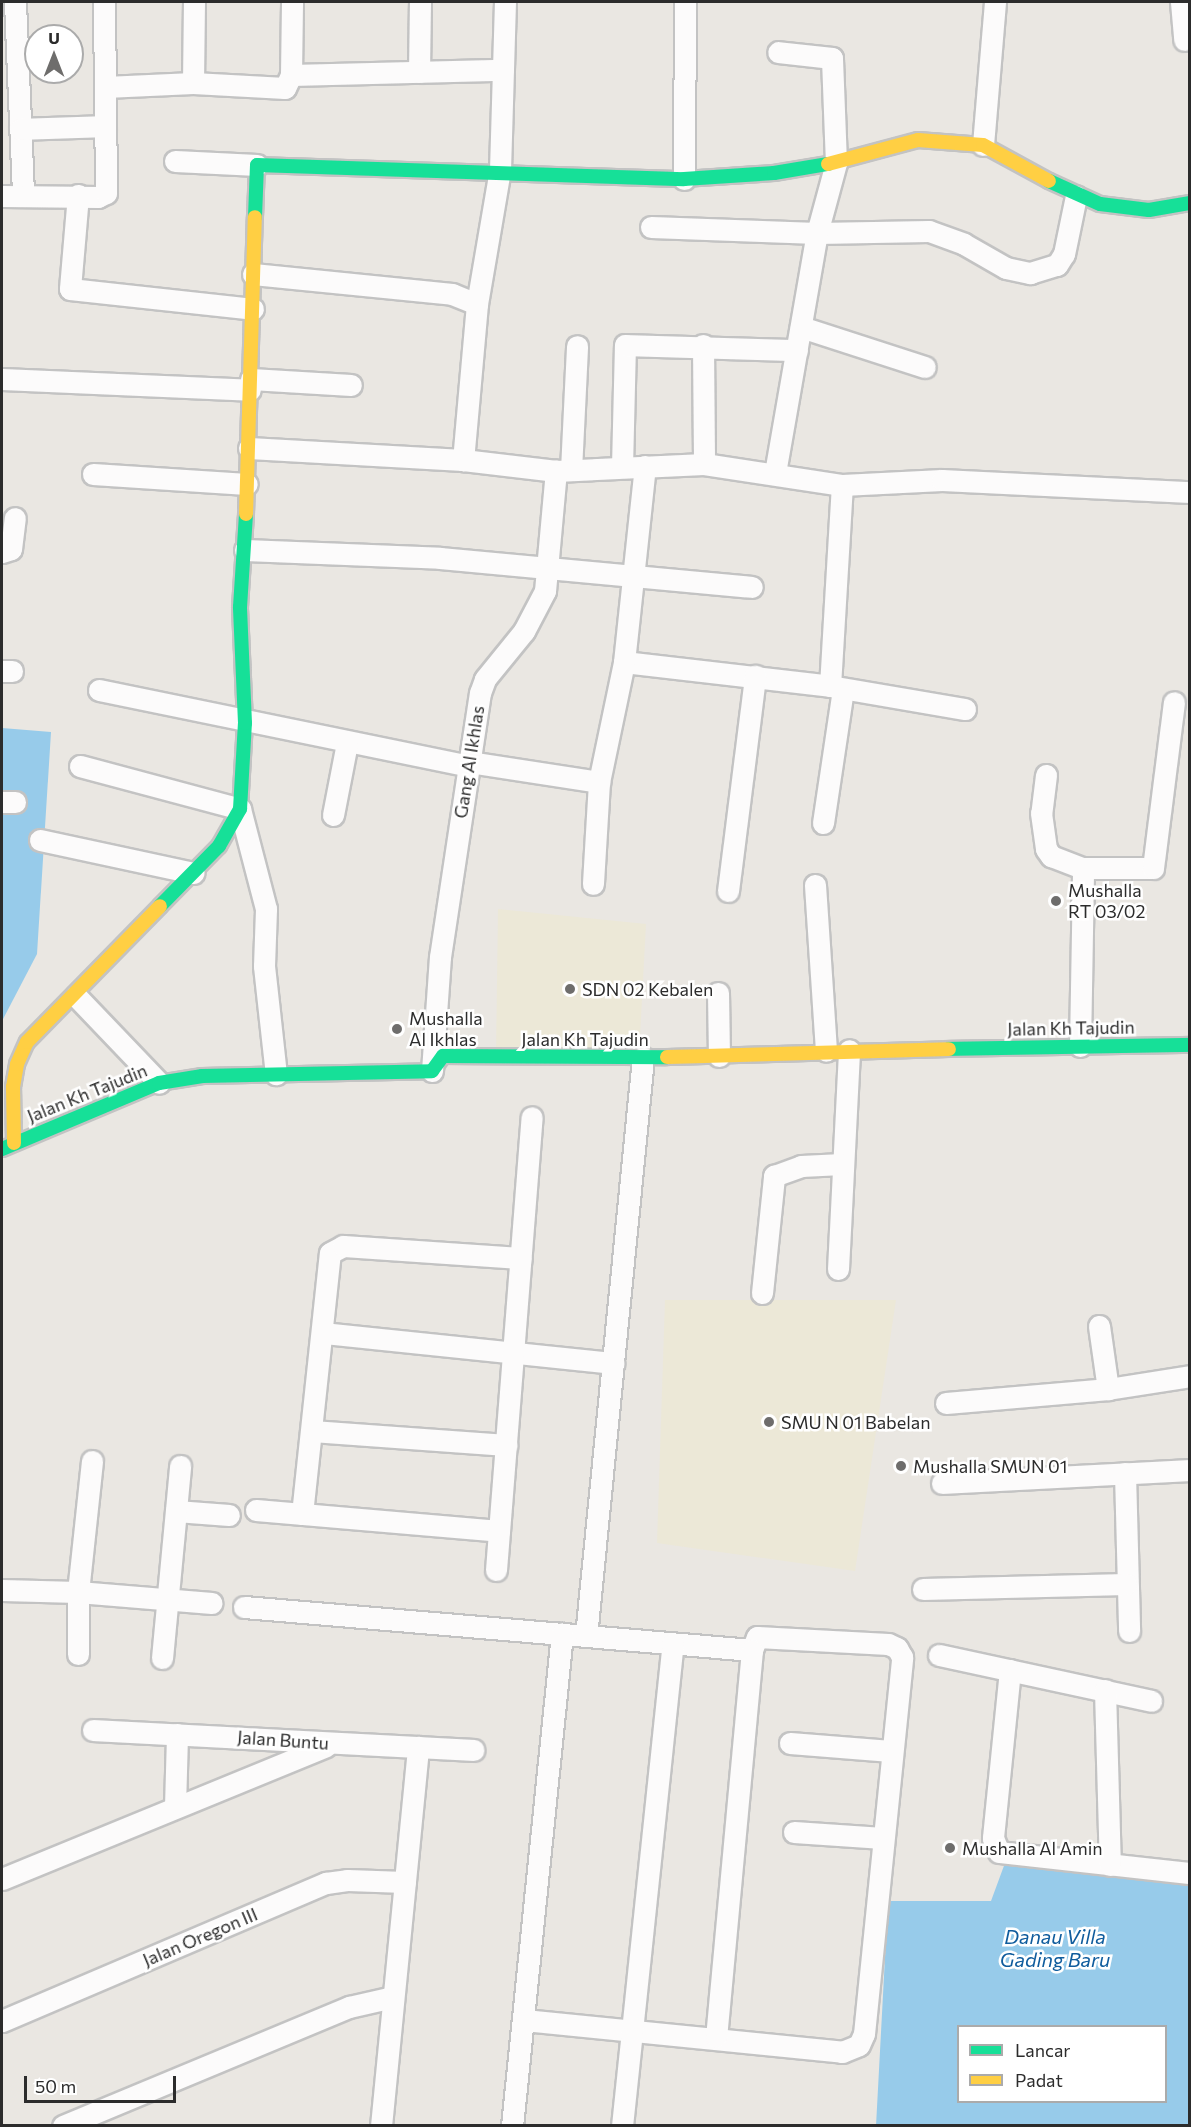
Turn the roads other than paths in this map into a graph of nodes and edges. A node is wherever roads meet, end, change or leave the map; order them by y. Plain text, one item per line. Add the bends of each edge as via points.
1 (15, 2) edge
2 (104, 2) edge
3 (194, 2) edge
4 (292, 2) edge
5 (420, 2) edge
6 (505, 2) edge
7 (685, 2) edge
8 (995, 2) edge
9 (1181, 2) edge
10 (1184, 40) dead end
11 (778, 52) dead end
12 (10, 69) edge
13 (503, 70) junction
14 (419, 72) junction
15 (291, 75) junction
16 (193, 83) junction
17 (105, 87) junction
18 (105, 126) junction
19 (20, 129) junction
20 (983, 146) junction
21 (174, 161) dead end
22 (836, 163) junction
23 (257, 165) junction
24 (500, 170) junction
25 (684, 179) junction
26 (78, 195) junction
27 (2, 196) edge
28 (23, 196) junction
29 (1076, 196) junction
30 (1190, 203) edge
31 (651, 227) dead end
32 (817, 233) junction
33 (253, 274) junction
34 (477, 304) junction
35 (253, 309) junction
36 (801, 327) junction
37 (703, 345) junction
38 (577, 346) dead end
39 (797, 350) junction
40 (925, 367) dead end
41 (2, 379) edge
42 (251, 384) junction
43 (351, 385) dead end
44 (249, 448) junction
45 (463, 460) junction
46 (704, 464) junction
47 (645, 465) junction
48 (622, 466) junction
49 (563, 470) junction
50 (775, 472) junction
51 (93, 474) dead end
52 (247, 484) junction
53 (842, 485) junction
54 (1190, 492) edge
55 (15, 518) dead end
56 (245, 550) junction
57 (2, 552) edge
58 (548, 567) junction
59 (633, 574) junction
60 (752, 587) dead end
61 (624, 662) junction
62 (755, 676) junction
63 (837, 687) junction
64 (99, 690) dead end
65 (1174, 702) dead end
66 (965, 709) dead end
67 (245, 723) junction
68 (347, 743) junction
69 (468, 764) junction
70 (80, 766) dead end
71 (1046, 775) dead end
72 (599, 782) junction
73 (240, 809) junction
74 (333, 815) dead end
75 (823, 823) dead end
76 (40, 840) dead end
77 (1083, 868) junction
78 (194, 873) junction
79 (593, 884) dead end
80 (815, 885) dead end
81 (728, 891) dead end
82 (718, 993) dead end
83 (76, 996) junction
84 (1190, 1045) edge
85 (1080, 1046) junction
86 (849, 1050) junction
87 (826, 1051) junction
88 (719, 1056) junction
89 (643, 1058) junction
90 (432, 1071) junction
91 (276, 1074) junction
92 (159, 1083) junction
93 (532, 1117) dead end
94 (8, 1146) edge
95 (842, 1164) junction
96 (521, 1258) junction
97 (838, 1269) dead end
98 (762, 1293) dead end
99 (1099, 1326) dead end
100 (323, 1333) junction
101 (513, 1351) junction
102 (613, 1363) junction
103 (1190, 1376) edge
104 (1108, 1389) junction
105 (946, 1403) dead end
106 (312, 1431) junction
107 (506, 1445) junction
108 (92, 1461) dead end
109 (180, 1466) dead end
110 (1190, 1470) edge
111 (1125, 1473) junction
112 (942, 1484) dead end
113 (256, 1510) dead end
114 (176, 1511) junction
115 (302, 1514) junction
116 (229, 1515) dead end
117 (499, 1531) junction
118 (495, 1570) dead end
119 (1126, 1584) junction
120 (923, 1589) dead end
121 (2, 1590) edge
122 (78, 1592) junction
123 (167, 1599) junction
124 (212, 1603) dead end
125 (244, 1607) dead end
126 (1129, 1631) dead end
127 (562, 1634) junction
128 (586, 1636) junction
129 (673, 1644) junction
130 (752, 1650) junction
131 (78, 1654) dead end
132 (939, 1655) dead end
133 (162, 1658) dead end
134 (1010, 1670) junction
135 (1105, 1690) junction
136 (1151, 1701) dead end
137 (93, 1730) dead end
138 (177, 1734) junction
139 (333, 1743) junction
140 (790, 1743) dead end
141 (418, 1747) junction
142 (473, 1750) dead end
143 (891, 1751) junction
144 (175, 1807) junction
145 (794, 1832) dead end
146 (883, 1838) junction
147 (1110, 1865) junction
148 (1190, 1873) edge
149 (2, 1879) edge
150 (405, 1882) junction
151 (393, 1997) junction
152 (524, 2020) junction
153 (2, 2021) edge
154 (630, 2028) junction
155 (716, 2036) junction
156 (63, 2126) edge
157 (381, 2126) edge
158 (512, 2126) edge
159 (622, 2126) edge

1 - 12 street
2 - 17 street
3 - 16 street
4 - 15 street
5 - 14 street
6 - 13 street
7 - 25 street
8 - 20 street
9 - 10 street
11 - 22 street via 832,58
12 - 19 street
13 - 14 street
13 - 24 street
14 - 15 street
15 - 16 street via 285,88
16 - 17 street
17 - 18 street
18 - 19 street
18 - 26 street via 106,193
19 - 28 street
20 - 22 street via 918,140 881,147
20 - 29 street
21 - 23 street
22 - 25 street via 774,173
22 - 32 street
23 - 24 street
23 - 33 street
24 - 25 street
24 - 34 street
26 - 28 street
26 - 35 street via 70,289
27 - 28 street
29 - 30 street via 1100,204 1149,210
29 - 32 street via 1064,254 1057,265 1030,273 1006,268 964,244 929,231
31 - 32 street
32 - 36 street
33 - 34 street via 452,294
33 - 35 street
34 - 45 street
35 - 42 street
36 - 39 street
36 - 40 street
37 - 39 street
37 - 46 street
37 - 48 street via 625,345
38 - 49 street, Gang Al Ikhlas
39 - 50 street
41 - 42 street
42 - 43 street
42 - 44 street
44 - 45 street
44 - 52 street
45 - 49 street
46 - 47 street
46 - 50 street
47 - 48 street
47 - 59 street
48 - 49 street
49 - 58 street, Gang Al Ikhlas
50 - 53 street
51 - 52 street
52 - 56 street
53 - 54 street via 942,480
53 - 63 street
55 - 57 street via 11,549
56 - 58 street
56 - 67 street via 240,607
58 - 59 street
58 - 69 street, Gang Al Ikhlas via 545,591 524,631 485,679
59 - 60 street
59 - 61 street
61 - 62 street
61 - 72 street
62 - 63 street
62 - 81 street
63 - 66 street
63 - 75 street
64 - 67 street
65 - 77 street via 1153,868
67 - 68 street
67 - 73 street
68 - 69 street
68 - 74 street
69 - 72 street
69 - 90 street, Gang Al Ikhlas via 440,957
70 - 73 street
71 - 77 street via 1041,813 1046,849 1051,856
72 - 79 street
73 - 78 street via 219,846
73 - 91 street via 266,909 264,966
76 - 78 street
77 - 85 street
78 - 83 street
80 - 87 street
82 - 88 street
83 - 92 street
83 - 94 street via 27,1042 17,1064
84 - 85 street, Jalan Kh Tajudin
85 - 86 street, Jalan Kh Tajudin
86 - 87 street, Jalan Kh Tajudin
86 - 95 street
87 - 88 street, Jalan Kh Tajudin
88 - 89 street, Jalan Kh Tajudin
89 - 90 street, Jalan Kh Tajudin via 443,1056
89 - 102 street
90 - 91 street, Jalan Kh Tajudin
91 - 92 street, Jalan Kh Tajudin
92 - 94 street, Jalan Kh Tajudin
93 - 96 street
95 - 97 street
95 - 98 street via 801,1166 774,1176
96 - 100 street via 336,1248 330,1253
96 - 101 street
99 - 104 street
100 - 101 street
100 - 106 street
101 - 102 street
101 - 107 street
102 - 128 street
103 - 104 street
104 - 105 street
106 - 107 street
106 - 115 street
107 - 117 street
108 - 122 street
109 - 114 street
110 - 111 street
111 - 112 street
111 - 119 street
113 - 115 street
114 - 116 street
114 - 123 street
115 - 117 street
117 - 118 street
119 - 120 street
119 - 126 street
121 - 122 street
122 - 123 street
122 - 131 street
123 - 124 street
123 - 133 street
125 - 127 street
127 - 128 street
127 - 152 street
128 - 129 street
129 - 130 street
129 - 154 street
130 - 143 street via 761,1635 888,1644 897,1648 903,1657
130 - 155 street
132 - 134 street
134 - 135 street
134 - 147 street via 993,1845 999,1852
135 - 136 street
135 - 147 street
137 - 138 street, Jalan Buntu
138 - 139 street, Jalan Buntu
138 - 144 street
139 - 141 street, Jalan Buntu
139 - 144 street
140 - 143 street
141 - 142 street, Jalan Buntu
141 - 150 street
143 - 146 street
144 - 149 street
145 - 146 street
146 - 155 street via 864,2034 859,2045 842,2052
147 - 148 street
150 - 151 street
150 - 153 street, Jalan Oregon III via 326,1883
151 - 156 street via 349,2007
151 - 157 street
152 - 154 street
152 - 158 street
154 - 155 street
154 - 159 street

